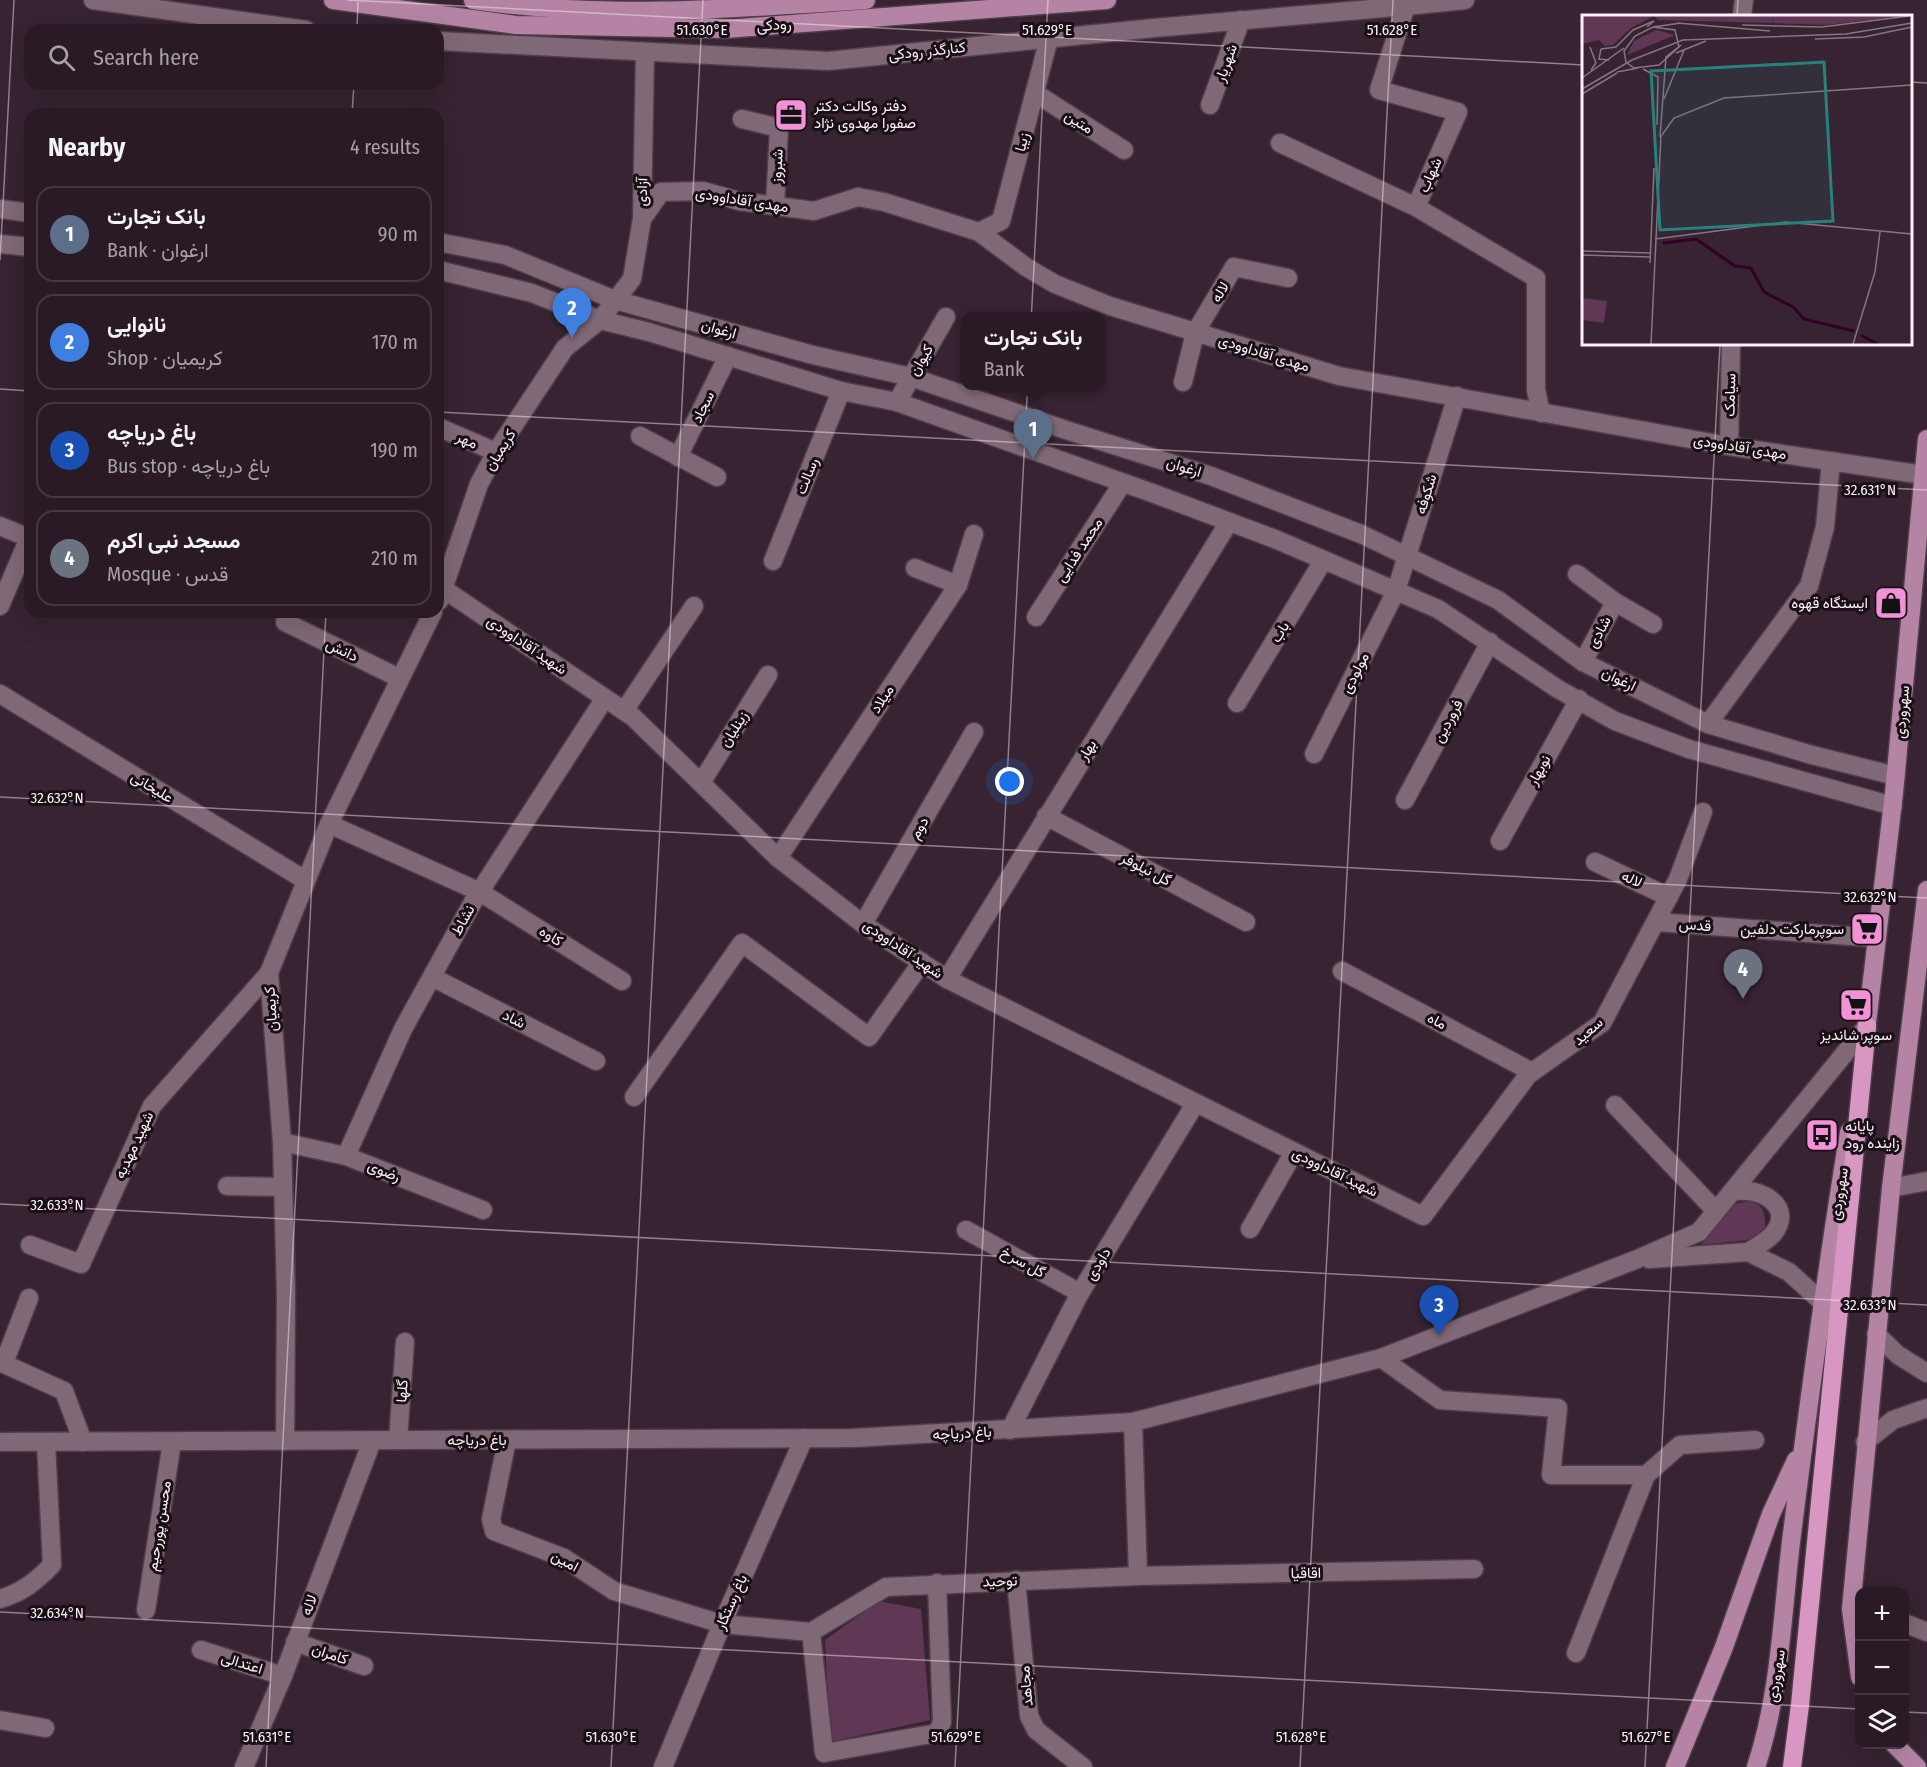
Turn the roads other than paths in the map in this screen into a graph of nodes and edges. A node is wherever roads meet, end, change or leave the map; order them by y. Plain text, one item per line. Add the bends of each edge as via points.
1 (93, 0) edge
2 (333, 0) edge
3 (473, 0) edge
4 (866, 0) edge
5 (1107, 0) edge
6 (1465, 0) edge
7 (1744, 0) edge
8 (1409, 3) edge
9 (1742, 15) edge
10 (1241, 20) junction
11 (263, 24) edge
12 (1049, 38) junction
13 (444, 41) edge
14 (645, 51) junction
15 (1035, 93) junction
16 (1210, 105) dead end
17 (742, 119) dead end
18 (1280, 143) dead end
19 (1124, 150) dead end
20 (775, 206) junction
21 (1416, 207) junction
22 (0, 209) edge
23 (24, 212) edge
24 (642, 219) junction
25 (979, 232) junction
26 (444, 243) edge
27 (0, 244) edge
28 (24, 246) edge
29 (444, 271) edge
30 (1288, 278) dead end
31 (615, 300) junction
32 (946, 317) dead end
33 (600, 321) junction
34 (1196, 333) junction
35 (1731, 345) edge
36 (813, 354) junction
37 (728, 356) junction
38 (911, 377) junction
39 (803, 379) junction
40 (1183, 382) dead end
41 (841, 391) junction
42 (1457, 396) junction
43 (897, 402) junction
44 (1540, 413) junction
45 (444, 430) edge
46 (640, 436) dead end
47 (1927, 439) edge
48 (1730, 446) junction
49 (496, 452) junction
50 (678, 458) junction
51 (1832, 461) junction
52 (1924, 476) junction
53 (717, 477) dead end
54 (1122, 484) junction
55 (1229, 522) junction
56 (0, 526) edge
57 (974, 534) dead end
58 (24, 536) edge
59 (24, 548) edge
60 (1406, 558) junction
61 (773, 561) dead end
62 (1323, 561) junction
63 (915, 568) dead end
64 (1576, 574) dead end
65 (958, 585) junction
66 (444, 587) edge
67 (1396, 591) junction
68 (444, 598) edge
69 (1615, 602) junction
70 (0, 606) edge
71 (694, 606) dead end
72 (1036, 617) dead end
73 (430, 618) edge
74 (285, 622) dead end
75 (1653, 624) dead end
76 (1490, 642) junction
77 (1583, 662) junction
78 (768, 675) dead end
79 (399, 678) junction
80 (0, 694) edge
81 (605, 698) junction
82 (1579, 699) junction
83 (1237, 703) dead end
84 (624, 711) junction
85 (1708, 724) junction
86 (974, 732) dead end
87 (1314, 754) dead end
88 (1896, 776) junction
89 (701, 783) junction
90 (1405, 800) dead end
91 (1893, 806) junction
92 (1703, 812) dead end
93 (1046, 816) junction
94 (329, 824) junction
95 (1500, 841) dead end
96 (778, 858) junction
97 (1595, 862) dead end
98 (305, 880) junction
99 (1927, 890) edge
100 (480, 892) junction
101 (1669, 897) junction
102 (1246, 922) dead end
103 (1656, 922) junction
104 (863, 924) junction
105 (1877, 938) junction
106 (1923, 951) edge
107 (922, 962) junction
108 (1342, 971) dead end
109 (269, 973) junction
110 (432, 977) junction
111 (947, 979) junction
112 (622, 981) dead end
113 (1867, 1026) junction
114 (596, 1061) dead end
115 (1532, 1072) junction
116 (634, 1096) dead end
117 (1195, 1104) junction
118 (1615, 1105) dead end
119 (282, 1142) junction
120 (1294, 1152) junction
121 (346, 1156) junction
122 (1927, 1181) edge
123 (227, 1186) dead end
124 (283, 1187) junction
125 (1891, 1188) junction
126 (1732, 1192) junction
127 (483, 1210) dead end
128 (1716, 1211) junction
129 (1423, 1216) joint
130 (1250, 1229) dead end
131 (966, 1230) dead end
132 (30, 1245) dead end
133 (1748, 1252) junction
134 (1635, 1260) junction
135 (1080, 1293) junction
136 (29, 1298) dead end
137 (1821, 1301) junction
138 (1876, 1334) junction
139 (405, 1342) dead end
140 (1381, 1358) junction
141 (2, 1363) edge
142 (1927, 1373) edge
143 (1927, 1408) edge
144 (1133, 1422) junction
145 (1010, 1430) junction
146 (804, 1438) junction
147 (398, 1440) junction
148 (507, 1440) junction
149 (1755, 1440) dead end
150 (285, 1441) junction
151 (372, 1441) junction
152 (0, 1442) edge
153 (46, 1442) junction
154 (83, 1442) junction
155 (172, 1442) junction
156 (1865, 1442) junction
157 (1803, 1445) junction
158 (1646, 1475) junction
159 (1474, 1569) dead end
160 (1138, 1576) junction
161 (1016, 1580) junction
162 (937, 1583) junction
163 (0, 1599) edge
164 (146, 1610) dead end
165 (722, 1624) junction
166 (1909, 1625) edge
167 (811, 1632) junction
168 (1927, 1632) edge
169 (295, 1642) junction
170 (1855, 1642) edge
171 (201, 1650) dead end
172 (1576, 1653) dead end
173 (364, 1666) dead end
174 (283, 1676) junction
175 (0, 1720) edge
176 (45, 1728) dead end
177 (1899, 1749) edge
178 (825, 1760) edge
179 (244, 1767) edge
180 (663, 1767) edge
181 (1083, 1767) edge
182 (1675, 1767) edge
183 (1756, 1767) edge
184 (1792, 1767) edge
185 (1917, 1767) edge

1 - 11 street
2 - 5 main road, رودکی via 516,25 725,29
3 - 4 main road, رودکی via 534,9 715,10
6 - 8 street, کنارگذر رودکی
7 - 9 street
8 - 10 street, کنارگذر رودکی
8 - 21 street, شهاب via 1379,90 1458,112
10 - 12 street, کنارگذر رودکی
10 - 16 street, شهریار
12 - 14 street, کنارگذر رودکی via 828,61
12 - 15 street, زیبا
13 - 14 street, کنارگذر رودکی
14 - 24 street, آزادی
15 - 19 street, متین
15 - 25 street, زیبا via 1001,221
17 - 20 street, شبروز via 779,128
18 - 21 street
20 - 24 street, مهدی آقاداوودی via 703,191 661,192
20 - 25 street, مهدی آقاداوودی via 814,211 858,197
21 - 44 street, شهاب via 1536,278 1536,390
22 - 23 street
24 - 31 street, آزادی via 632,279
25 - 34 street, مهدی آقاداوودی via 1055,284
26 - 31 street, ارغوان via 505,255
27 - 28 street
29 - 33 street, ارغوان via 532,292
30 - 34 street, لاله via 1234,267
31 - 33 street, آزادی
31 - 36 street, ارغوان
32 - 38 street, کیوان
33 - 37 street, ارغوان
33 - 49 street, کریمیان via 565,348
34 - 40 street
34 - 42 street, مهدی آقاداوودی via 1339,376
35 - 48 street, سیامک
36 - 38 street, ارغوان
36 - 39 street
37 - 39 street, ارغوان
37 - 50 street, سجاد
38 - 43 street, کیوان
38 - 60 street, ارغوان via 1211,476 1361,534
39 - 41 street, ارغوان
41 - 43 street, ارغوان
41 - 61 street, رسالت
42 - 44 street, مهدی آقاداوودی
42 - 60 street, شکوفه
43 - 54 street, ارغوان
44 - 48 street, مهدی آقاداوودی
45 - 49 street, مهر
46 - 50 street
47 - 52 main road, سهروردی
48 - 51 street, مهدی آقاداوودی
49 - 66 street, کریمیان via 479,484
50 - 53 street
51 - 52 street, مهدی آقاداوودی
51 - 85 street via 1825,527 1809,586
52 - 88 main road, سهروردی
54 - 55 street, ارغوان
54 - 72 street, محمد فدایی
55 - 62 street, ارغوان
55 - 93 street, بهار
56 - 58 street
57 - 65 street, میلاد
59 - 70 street
60 - 67 street, شکوفه
60 - 77 street, ارغوان via 1498,600
62 - 67 street, ارغوان
62 - 83 street, باب
63 - 65 street
64 - 69 street
65 - 96 street, میلاد
67 - 76 street, ارغوان via 1438,609
67 - 87 street, مولودی
68 - 81 street, شهید آقاداوودی
69 - 75 street
69 - 77 street, شادی
71 - 84 street
73 - 79 street, کریمیان
74 - 79 street, دانش
76 - 82 street, ارغوان
76 - 90 street, فروردین
77 - 85 street, ارغوان
78 - 89 street, زینلیان
79 - 94 street, کریمیان
80 - 98 street, علیخانی
81 - 84 street, شهید آقاداوودی
81 - 100 street, نشاط
82 - 91 street, ارغوان via 1615,721 1689,749
82 - 95 street, نوبهار
84 - 89 street, شهید آقاداوودی
85 - 88 street, ارغوان
86 - 104 street, دوم
88 - 91 main road, سهروردی
89 - 96 street, شهید آقاداوودی
91 - 105 main road, سهروردی
92 - 101 street, سعید
93 - 102 street, گل نیلوفر
93 - 111 street, بهار
94 - 98 street, کریمیان
94 - 100 street, کاوه
96 - 104 street, شهید آقاداوودی
97 - 101 street, لاله
98 - 109 street, کریمیان
99 - 106 main road
100 - 110 street, نشاط
100 - 112 street, کاوه
101 - 103 street, سعید
103 - 105 street, قدس
103 - 115 street, سعید via 1602,1023
104 - 107 street, شهید آقاداوودی
105 - 113 main road, سهروردی
106 - 125 main road
107 - 111 street, شهید آقاداوودی
107 - 116 street via 868,1037 742,943
108 - 115 street, ماه
109 - 119 street, کریمیان
109 - 132 street, شهید مهدیه via 152,1106 81,1264
110 - 114 street, شاد
110 - 121 street, نشاط
111 - 117 street, شهید آقاداوودی
113 - 126 street, باغ دریاچه
113 - 137 main road, سهروردی
113 - 184 highway
115 - 129 street, سعید
117 - 120 street, شهید آقاداوودی
117 - 135 street, داودی
118 - 128 street
119 - 121 street, رضوی
119 - 124 street, کریمیان
120 - 129 street, شهید آقاداوودی
120 - 130 street
121 - 127 street, رضوی
122 - 125 street
123 - 124 street
124 - 150 street, کریمیان
125 - 138 main road
126 - 128 street, باغ دریاچه
126 - 133 street via 1760,1192 1774,1202 1777,1210 1776,1228 1771,1236
128 - 134 street, باغ دریاچه via 1699,1232
131 - 135 street, گل سرخ
133 - 134 street
133 - 137 street via 1789,1272
134 - 140 street, باغ دریاچه
135 - 145 street, داودی
136 - 141 street
137 - 157 main road, سهروردی
138 - 142 street via 1898,1355
138 - 156 main road
139 - 147 street, گلها
140 - 144 street, باغ دریاچه
140 - 158 street via 1440,1400 1558,1408 1551,1475
141 - 154 street via 64,1391
143 - 156 street via 1893,1420
144 - 145 street, باغ دریاچه
144 - 160 street
145 - 146 street, باغ دریاچه
146 - 148 street, باغ دریاچه
146 - 165 street, باغ رستگار
147 - 148 street, باغ دریاچه
147 - 151 street, باغ دریاچه
148 - 165 street, امین via 491,1519 494,1530 564,1558 614,1591
149 - 158 street via 1680,1445
150 - 151 street, باغ دریاچه
150 - 155 street, باغ دریاچه
151 - 169 street, لاله
152 - 153 street, باغ دریاچه
153 - 154 street, باغ دریاچه
153 - 163 street via 52,1565 33,1584
154 - 155 street, باغ دریاچه
155 - 164 street, محسن پوررحیم
156 - 170 main road via 1851,1609
157 - 182 main road via 1771,1514 1725,1647
157 - 183 main road, سهروردی via 1779,1663 1767,1734
158 - 172 street
159 - 160 street, اقاقیا
160 - 161 street, توحید
161 - 162 street, توحید
161 - 181 street, مجاهد via 1029,1716 1036,1731
162 - 167 street, توحید via 886,1587
162 - 178 street via 941,1727 937,1733
165 - 167 street
165 - 180 street, باغ رستگار
166 - 168 street
167 - 178 street
169 - 173 street, کامران
169 - 174 street, لاله
171 - 174 street, اعتدالی
174 - 179 street, لاله
175 - 176 street
177 - 185 main road

